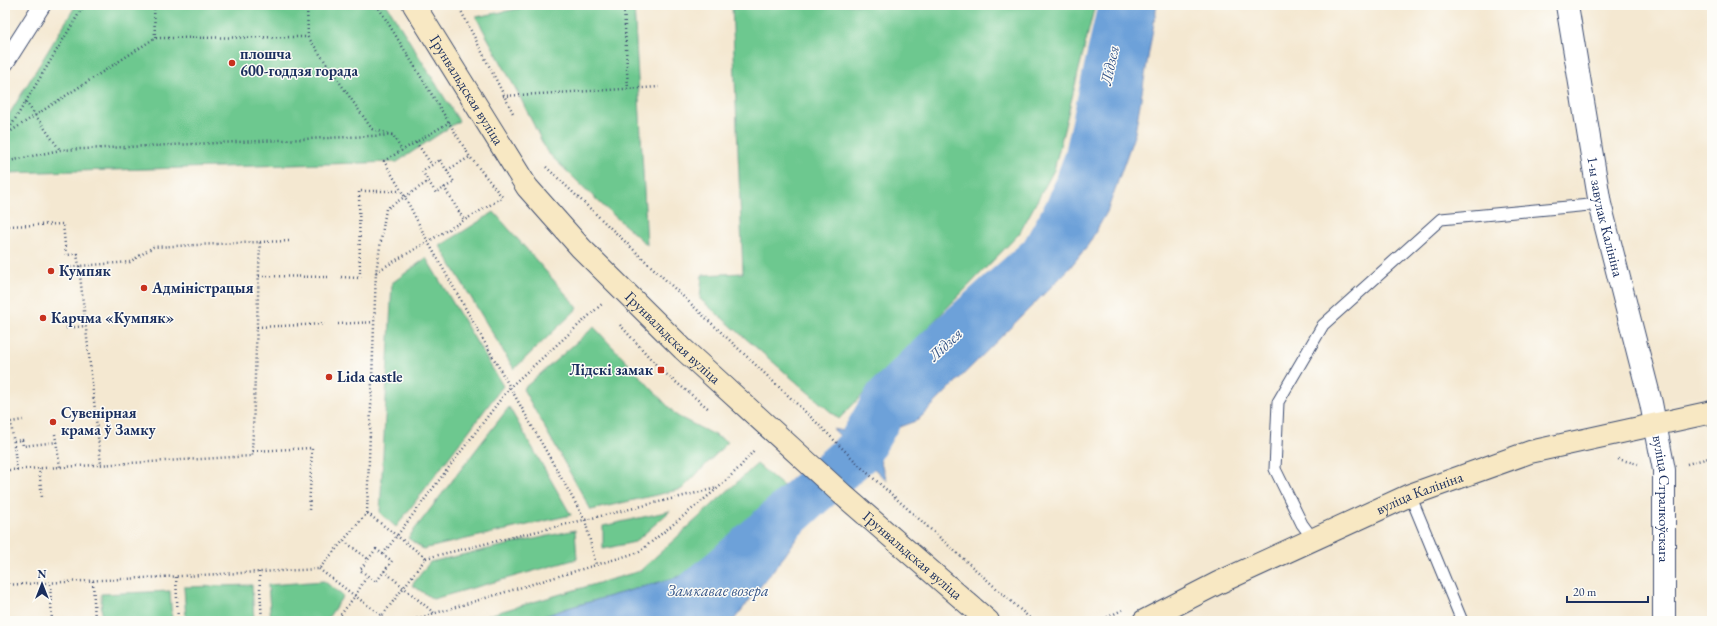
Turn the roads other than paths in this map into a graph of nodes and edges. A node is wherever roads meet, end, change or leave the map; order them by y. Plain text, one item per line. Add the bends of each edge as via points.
1 (42, 5) edge
2 (414, 5) edge
3 (1567, 5) edge
4 (5, 63) edge
5 (1600, 204) junction
6 (1712, 412) edge
7 (1655, 425) junction
8 (1410, 495) junction
9 (1313, 539) junction
10 (988, 621) edge
11 (1144, 621) edge
12 (1462, 621) edge
13 (1664, 621) edge

1 - 4 street
2 - 10 main road, Грунвальдская вуліца via 527,187 581,248 683,349 842,494
3 - 5 street, 1-ы завулак Калініна
5 - 7 street, 1-ы завулак Калініна
5 - 9 lane via 1441,219 1323,325 1278,402 1275,469 1302,524
6 - 7 main road, вуліца Калініна
7 - 8 main road, вуліца Калініна via 1530,452
7 - 13 street, вуліца Стралкоўскага via 1664,470
8 - 9 main road, вуліца Калініна
8 - 12 lane
9 - 11 main road, вуліца Калініна

